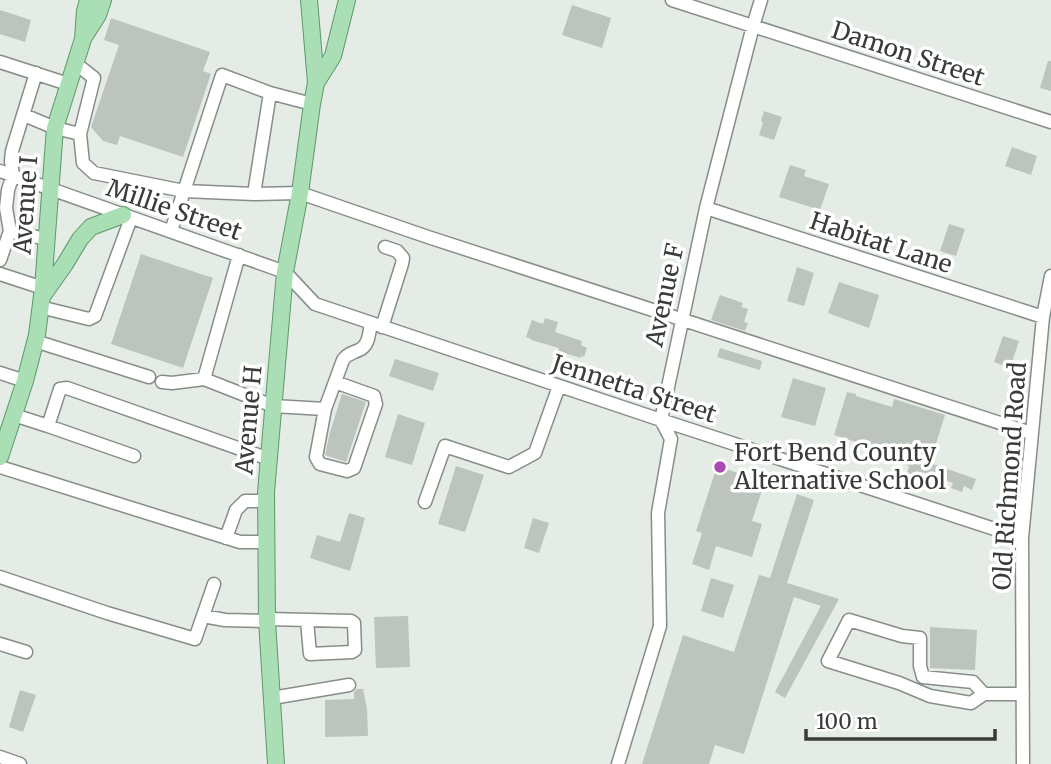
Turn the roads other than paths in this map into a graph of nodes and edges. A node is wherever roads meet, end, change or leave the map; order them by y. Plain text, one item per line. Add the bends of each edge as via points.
1 (88, 0) edge
2 (103, 0) edge
3 (309, 0) edge
4 (347, 0) edge
5 (672, 0) edge
6 (761, 0) edge
7 (753, 26) junction
8 (83, 39) junction
9 (0, 62) edge
10 (75, 63) junction
11 (36, 73) junction
12 (316, 83) junction
13 (68, 84) junction
14 (270, 93) junction
15 (312, 104) junction
16 (24, 115) junction
17 (1051, 122) edge
18 (55, 128) junction
19 (80, 134) junction
20 (0, 171) edge
21 (13, 175) junction
22 (49, 187) junction
23 (184, 191) junction
24 (300, 193) junction
25 (254, 194) junction
26 (4, 197) edge
27 (706, 208) junction
28 (127, 217) junction
29 (6, 225) edge
30 (171, 231) junction
31 (46, 239) junction
32 (385, 247) dead end
33 (1, 252) edge
34 (239, 255) junction
35 (285, 272) junction
36 (0, 274) edge
37 (1051, 276) edge
38 (41, 297) junction
39 (1043, 317) junction
40 (682, 320) junction
41 (376, 325) junction
42 (35, 341) junction
43 (0, 373) edge
44 (149, 377) dead end
45 (204, 379) junction
46 (24, 381) junction
47 (162, 382) dead end
48 (335, 382) junction
49 (559, 386) junction
50 (273, 407) junction
51 (325, 409) junction
52 (14, 415) junction
53 (661, 420) junction
54 (48, 426) junction
55 (1031, 433) junction
56 (134, 456) dead end
57 (0, 457) edge
58 (269, 459) junction
59 (0, 467) edge
60 (266, 501) junction
61 (425, 502) dead end
62 (226, 538) junction
63 (1022, 538) junction
64 (266, 542) junction
65 (0, 577) edge
66 (214, 584) dead end
67 (203, 616) junction
68 (267, 620) junction
69 (307, 621) junction
70 (0, 644) edge
71 (26, 652) dead end
72 (349, 685) dead end
73 (984, 694) junction
74 (1023, 694) junction
75 (272, 698) junction
76 (0, 757) edge
77 (20, 764) edge
78 (276, 764) edge
79 (618, 764) edge
80 (1023, 764) edge

1 - 8 main road, Avenue I
2 - 8 main road, Avenue I
3 - 12 main road, Avenue H
4 - 12 main road, Avenue H via 333,56
5 - 7 street, Damon Street
6 - 7 street, Avenue F
7 - 17 street, Damon Street
7 - 27 street, Avenue F
8 - 10 main road, Avenue I
9 - 11 street
10 - 13 main road, Avenue I
10 - 19 street via 94,78
11 - 13 street
11 - 16 street
12 - 15 main road, Avenue H
13 - 18 main road, Avenue I
14 - 15 street
14 - 23 street via 222,75
14 - 25 street
15 - 24 main road, Avenue H
16 - 18 street
16 - 21 street via 12,151
18 - 19 street
18 - 22 main road, Avenue I
19 - 23 street via 83,163 94,173
20 - 21 street, Millie Street
21 - 22 street, Millie Street
21 - 26 street
22 - 28 street, Millie Street
22 - 31 main road, Avenue I
23 - 25 street
23 - 30 street
24 - 25 street
24 - 35 main road, Avenue H
24 - 40 street
26 - 29 street
27 - 39 street, Habitat Lane
27 - 40 street, Avenue F
28 - 30 street, Millie Street
28 - 38 main road via 91,226
28 - 38 street via 95,316 89,319
29 - 31 street
29 - 33 street
30 - 34 street, Millie Street
31 - 38 main road, Avenue I
32 - 41 street via 403,258
34 - 35 street, Millie Street
34 - 45 street
35 - 41 street, Jennetta Street via 315,304
35 - 50 main road, Avenue H
36 - 38 street
37 - 39 street, Old Richmond Road
38 - 42 main road, Avenue I
39 - 55 street, Old Richmond Road
40 - 53 street, Avenue F
40 - 55 street
41 - 48 street via 361,350 343,359
41 - 49 street, Jennetta Street
42 - 44 street
42 - 46 main road, Avenue I
43 - 46 street
45 - 47 street
45 - 50 street
46 - 52 main road, Avenue I
48 - 51 street
48 - 51 street via 374,396 376,404 354,468 347,471 320,464 316,457
49 - 53 street, Jennetta Street
49 - 61 street via 535,453 509,467 445,446
50 - 51 street
50 - 58 main road, Avenue H
52 - 54 street
52 - 57 main road, Avenue I
53 - 63 street, Jennetta Street
53 - 79 street, Avenue F via 671,439 658,513 660,626
54 - 56 street
54 - 58 street via 60,389 67,388
55 - 63 street, Old Richmond Road
58 - 60 main road, Avenue H
59 - 62 street
60 - 62 street via 245,501 236,510
60 - 64 main road, Avenue H
62 - 64 street
63 - 74 street, Old Richmond Road
64 - 68 main road, Avenue H
65 - 67 street via 195,639
66 - 67 street
67 - 68 street
68 - 69 street
68 - 75 main road, Avenue H
69 - 69 street via 351,621 355,650 310,654
70 - 71 street
72 - 75 street
73 - 73 street via 971,703 930,696 828,661 849,620 920,638 923,677 973,682
73 - 74 street
74 - 80 street, Old Richmond Road
75 - 78 main road, Avenue H
76 - 77 street

